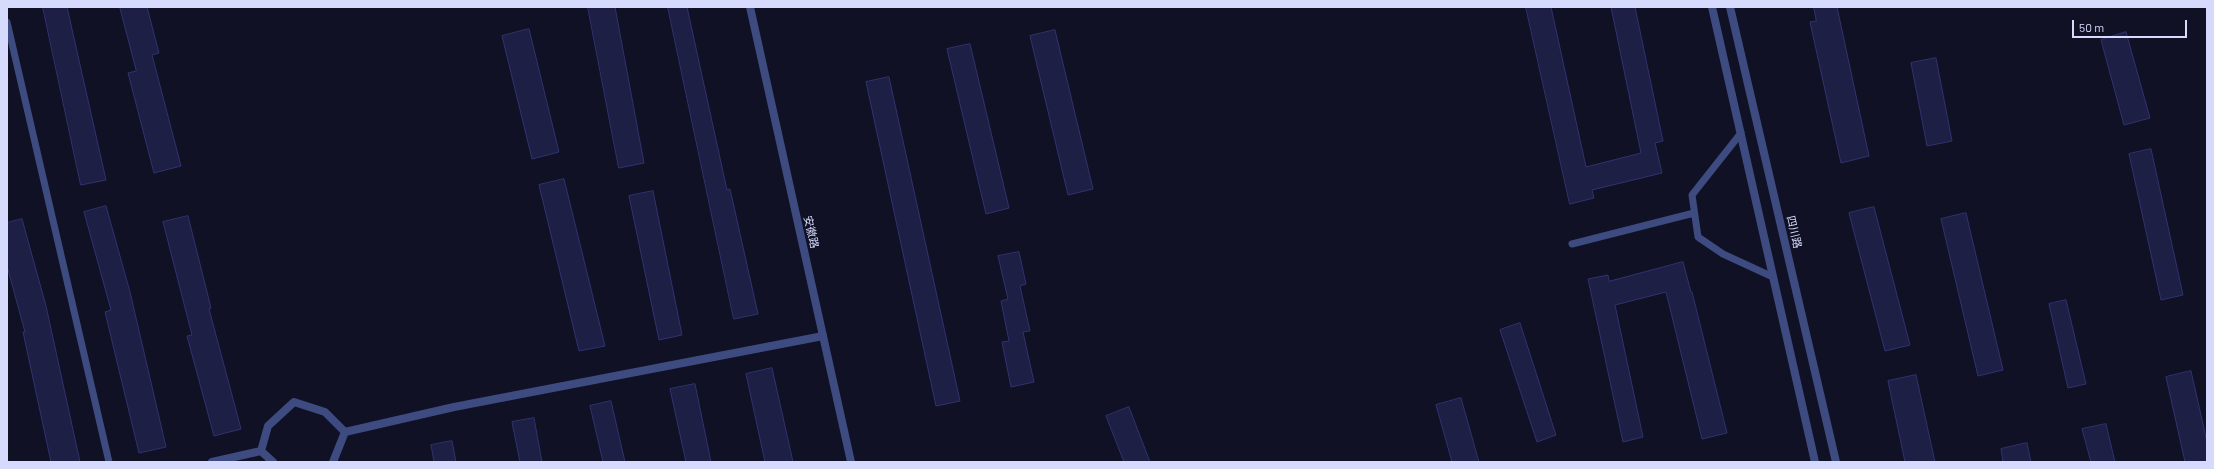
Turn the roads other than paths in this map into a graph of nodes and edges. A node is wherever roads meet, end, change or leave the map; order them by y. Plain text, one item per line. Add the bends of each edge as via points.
1 (750, 7) edge
2 (1712, 7) edge
3 (1730, 7) edge
4 (7, 22) edge
5 (1741, 133) junction
6 (1694, 213) junction
7 (1572, 244) dead end
8 (1773, 277) junction
9 (823, 336) junction
10 (346, 432) junction
11 (261, 451) junction
12 (109, 462) edge
13 (212, 462) edge
14 (272, 462) edge
15 (333, 462) edge
16 (851, 462) edge
17 (1815, 462) edge
18 (1836, 462) edge

1 - 9 street, 安徽路
2 - 5 street
3 - 18 street, 四川路
4 - 12 lane
5 - 6 lane via 1692,195
5 - 8 street
6 - 7 lane
6 - 8 lane via 1698,237 1722,254
8 - 17 street
9 - 10 street via 462,405
9 - 16 street, 安徽路
10 - 11 street via 325,412 294,402 268,426
10 - 15 street
11 - 13 street
11 - 14 street

